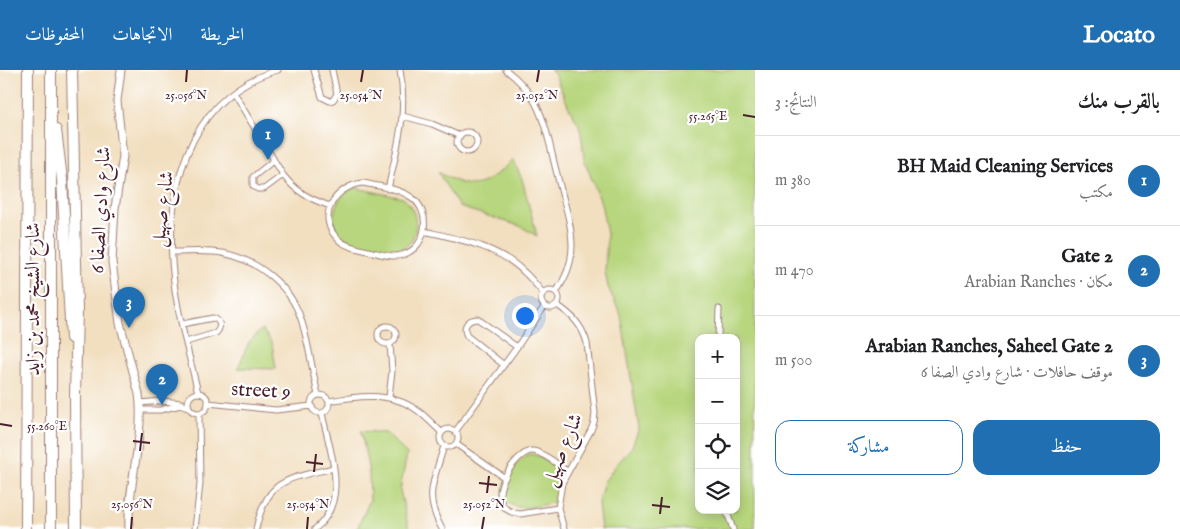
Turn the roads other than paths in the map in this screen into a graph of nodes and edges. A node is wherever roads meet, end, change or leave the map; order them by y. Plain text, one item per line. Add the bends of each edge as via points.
1 (28, 70) edge
2 (51, 70) edge
3 (72, 70) edge
4 (121, 70) edge
5 (278, 70) edge
6 (314, 70) edge
7 (332, 70) edge
8 (400, 70) edge
9 (506, 70) edge
10 (51, 86) junction
11 (233, 92) junction
12 (403, 116) junction
13 (460, 136) dead end
14 (274, 160) junction
15 (283, 175) junction
16 (388, 189) junction
17 (330, 206) junction
18 (424, 231) junction
19 (172, 252) junction
20 (556, 292) junction
21 (543, 293) junction
22 (557, 305) junction
23 (544, 307) junction
24 (719, 309) dead end
25 (182, 324) junction
26 (718, 334) edge
27 (186, 342) junction
28 (390, 344) dead end
29 (517, 347) junction
30 (504, 365) junction
31 (198, 394) junction
32 (318, 395) junction
33 (75, 396) junction
34 (389, 397) junction
35 (188, 400) junction
36 (329, 401) junction
37 (150, 402) junction
38 (208, 403) junction
39 (174, 405) junction
40 (140, 406) junction
41 (312, 406) junction
42 (189, 408) junction
43 (150, 410) junction
44 (322, 412) junction
45 (199, 413) junction
46 (455, 432) junction
47 (442, 433) junction
48 (456, 444) junction
49 (444, 446) junction
50 (333, 468) junction
51 (567, 472) junction
52 (505, 478) junction
53 (558, 508) junction
54 (728, 514) edge
55 (26, 529) edge
56 (51, 529) edge
57 (76, 529) edge
58 (129, 529) edge
59 (195, 529) edge
60 (256, 529) edge
61 (315, 529) edge
62 (442, 529) edge
63 (564, 529) edge
64 (734, 529) edge

1 - 55 highway, شارع الشيخ محمد بن زايد
2 - 10 highway, شارع الشيخ محمد بن زايد
3 - 33 highway via 77,311
4 - 40 street, شارع وادي الصفا 6 via 117,100 123,156 115,208 112,262 119,316
5 - 11 street, شارع صهيل via 257,77
6 - 7 street via 321,95 327,101 333,100 337,94
8 - 12 street
9 - 20 street via 523,85 537,106 569,223 571,257 565,279
10 - 33 highway via 62,179
10 - 56 highway, شارع الشيخ محمد بن زايد
11 - 14 street
11 - 19 street, شارع صهيل via 207,116 189,147 175,199
12 - 13 street
12 - 16 street
14 - 15 street
14 - 15 street via 253,177 253,186 258,190 264,189
15 - 17 street via 308,198
16 - 17 street via 363,183 352,185 340,192
16 - 18 street via 406,194 417,203 424,216
17 - 18 street via 328,217 332,231 341,242 352,247 388,256 402,255 414,249
18 - 21 street via 490,250 524,272
19 - 25 street, شارع صهيل
19 - 32 street via 232,255 258,266 271,276 292,301 300,318
20 - 21 street via 548,290
20 - 22 street
21 - 23 street via 540,298
22 - 23 street
22 - 51 street, شارع صهيل via 574,317 584,333 595,413 591,430
23 - 29 street
24 - 26 street
25 - 27 street, شارع صهيل
25 - 27 street via 213,318 220,324 216,333
27 - 31 street, شارع صهيل
28 - 34 street via 392,371
29 - 30 street
29 - 30 street via 478,319 466,324 467,336
30 - 46 street
31 - 35 street
31 - 38 street via 203,395
32 - 36 street via 326,396
32 - 41 street
33 - 57 highway
34 - 36 street
34 - 47 street via 415,408
35 - 39 street
35 - 42 street
36 - 44 street via 327,410
37 - 39 street
37 - 40 street
37 - 43 street
38 - 41 street, street 9 via 276,410
38 - 45 street via 205,411
39 - 42 street
39 - 43 street
40 - 43 street
40 - 58 street, شارع وادي الصفا 6
41 - 44 street
42 - 45 street
44 - 50 street
45 - 59 street via 200,476
46 - 47 street
46 - 48 street
47 - 49 street
48 - 49 street via 449,448
48 - 52 street
49 - 62 street via 431,499
50 - 60 street via 292,478 276,487 264,501
50 - 61 street via 336,487 332,504
51 - 52 street via 538,453 528,452 520,457
51 - 53 street, شارع صهيل
52 - 53 street via 499,497 509,511 520,514
53 - 63 street, شارع صهيل
54 - 64 street

